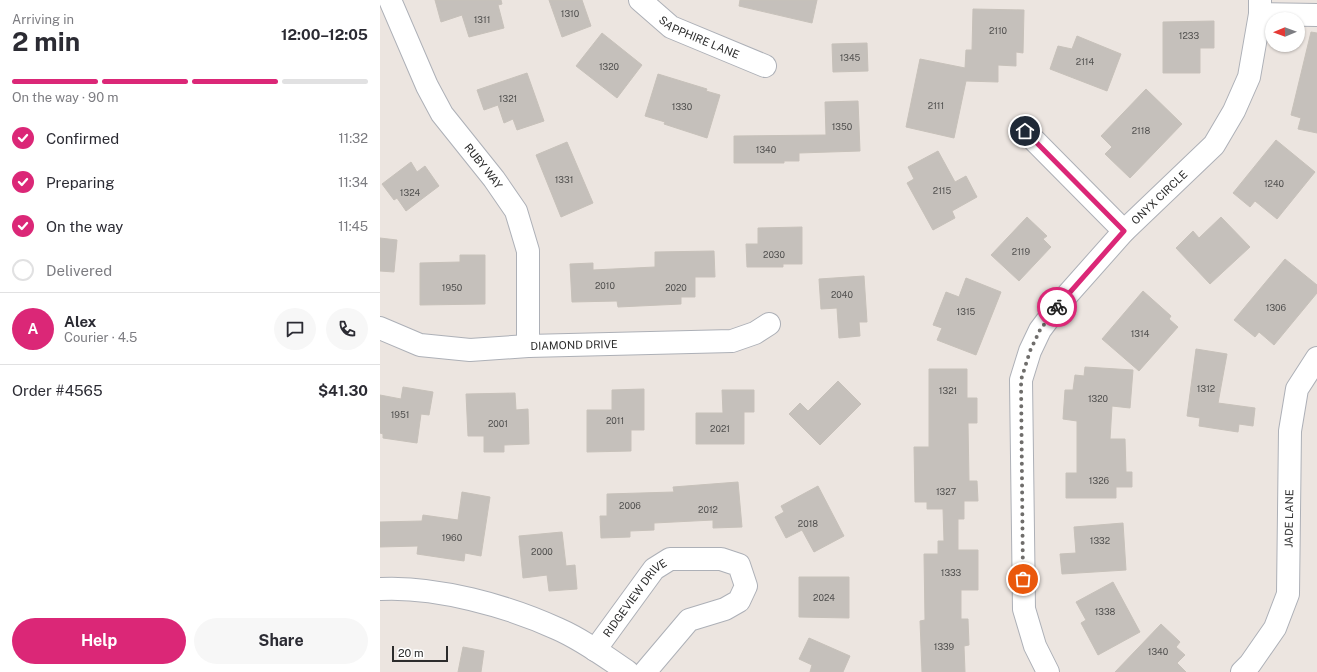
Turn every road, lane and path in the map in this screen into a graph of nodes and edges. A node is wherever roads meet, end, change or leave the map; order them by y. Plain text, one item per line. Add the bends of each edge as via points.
1 (390, 0) edge
2 (640, 0) edge
3 (1260, 7) edge
4 (1317, 15) edge
5 (765, 66) dead end
6 (1025, 131) dead end
7 (1124, 231) junction
8 (769, 324) dead end
9 (380, 328) edge
10 (528, 346) junction
11 (1317, 358) edge
12 (380, 589) edge
13 (595, 650) junction
14 (628, 672) edge
15 (645, 672) edge
16 (1048, 672) edge
17 (1242, 672) edge

1 - 10 street, RUBY WAY via 427,86 442,114 516,211 528,250
2 - 5 street, SAPPHIRE LANE via 671,27
3 - 4 street, ONYX CIRCLE
3 - 7 street, ONYX CIRCLE via 1249,77 1234,111 1214,145
6 - 7 street
7 - 16 street, ONYX CIRCLE via 1061,302 1040,330 1021,380 1024,609 1035,646
8 - 10 street, DIAMOND DRIVE via 755,333 732,341
9 - 10 street, DIAMOND DRIVE via 420,345 470,350
11 - 17 street, JADE LANE via 1298,389 1290,431 1288,594 1275,628
12 - 13 street via 393,588 467,598 559,629
13 - 14 street
13 - 15 street, RIDGEVIEW DRIVE via 654,569 670,559 721,559 739,565 746,586 739,601 725,609 689,620

